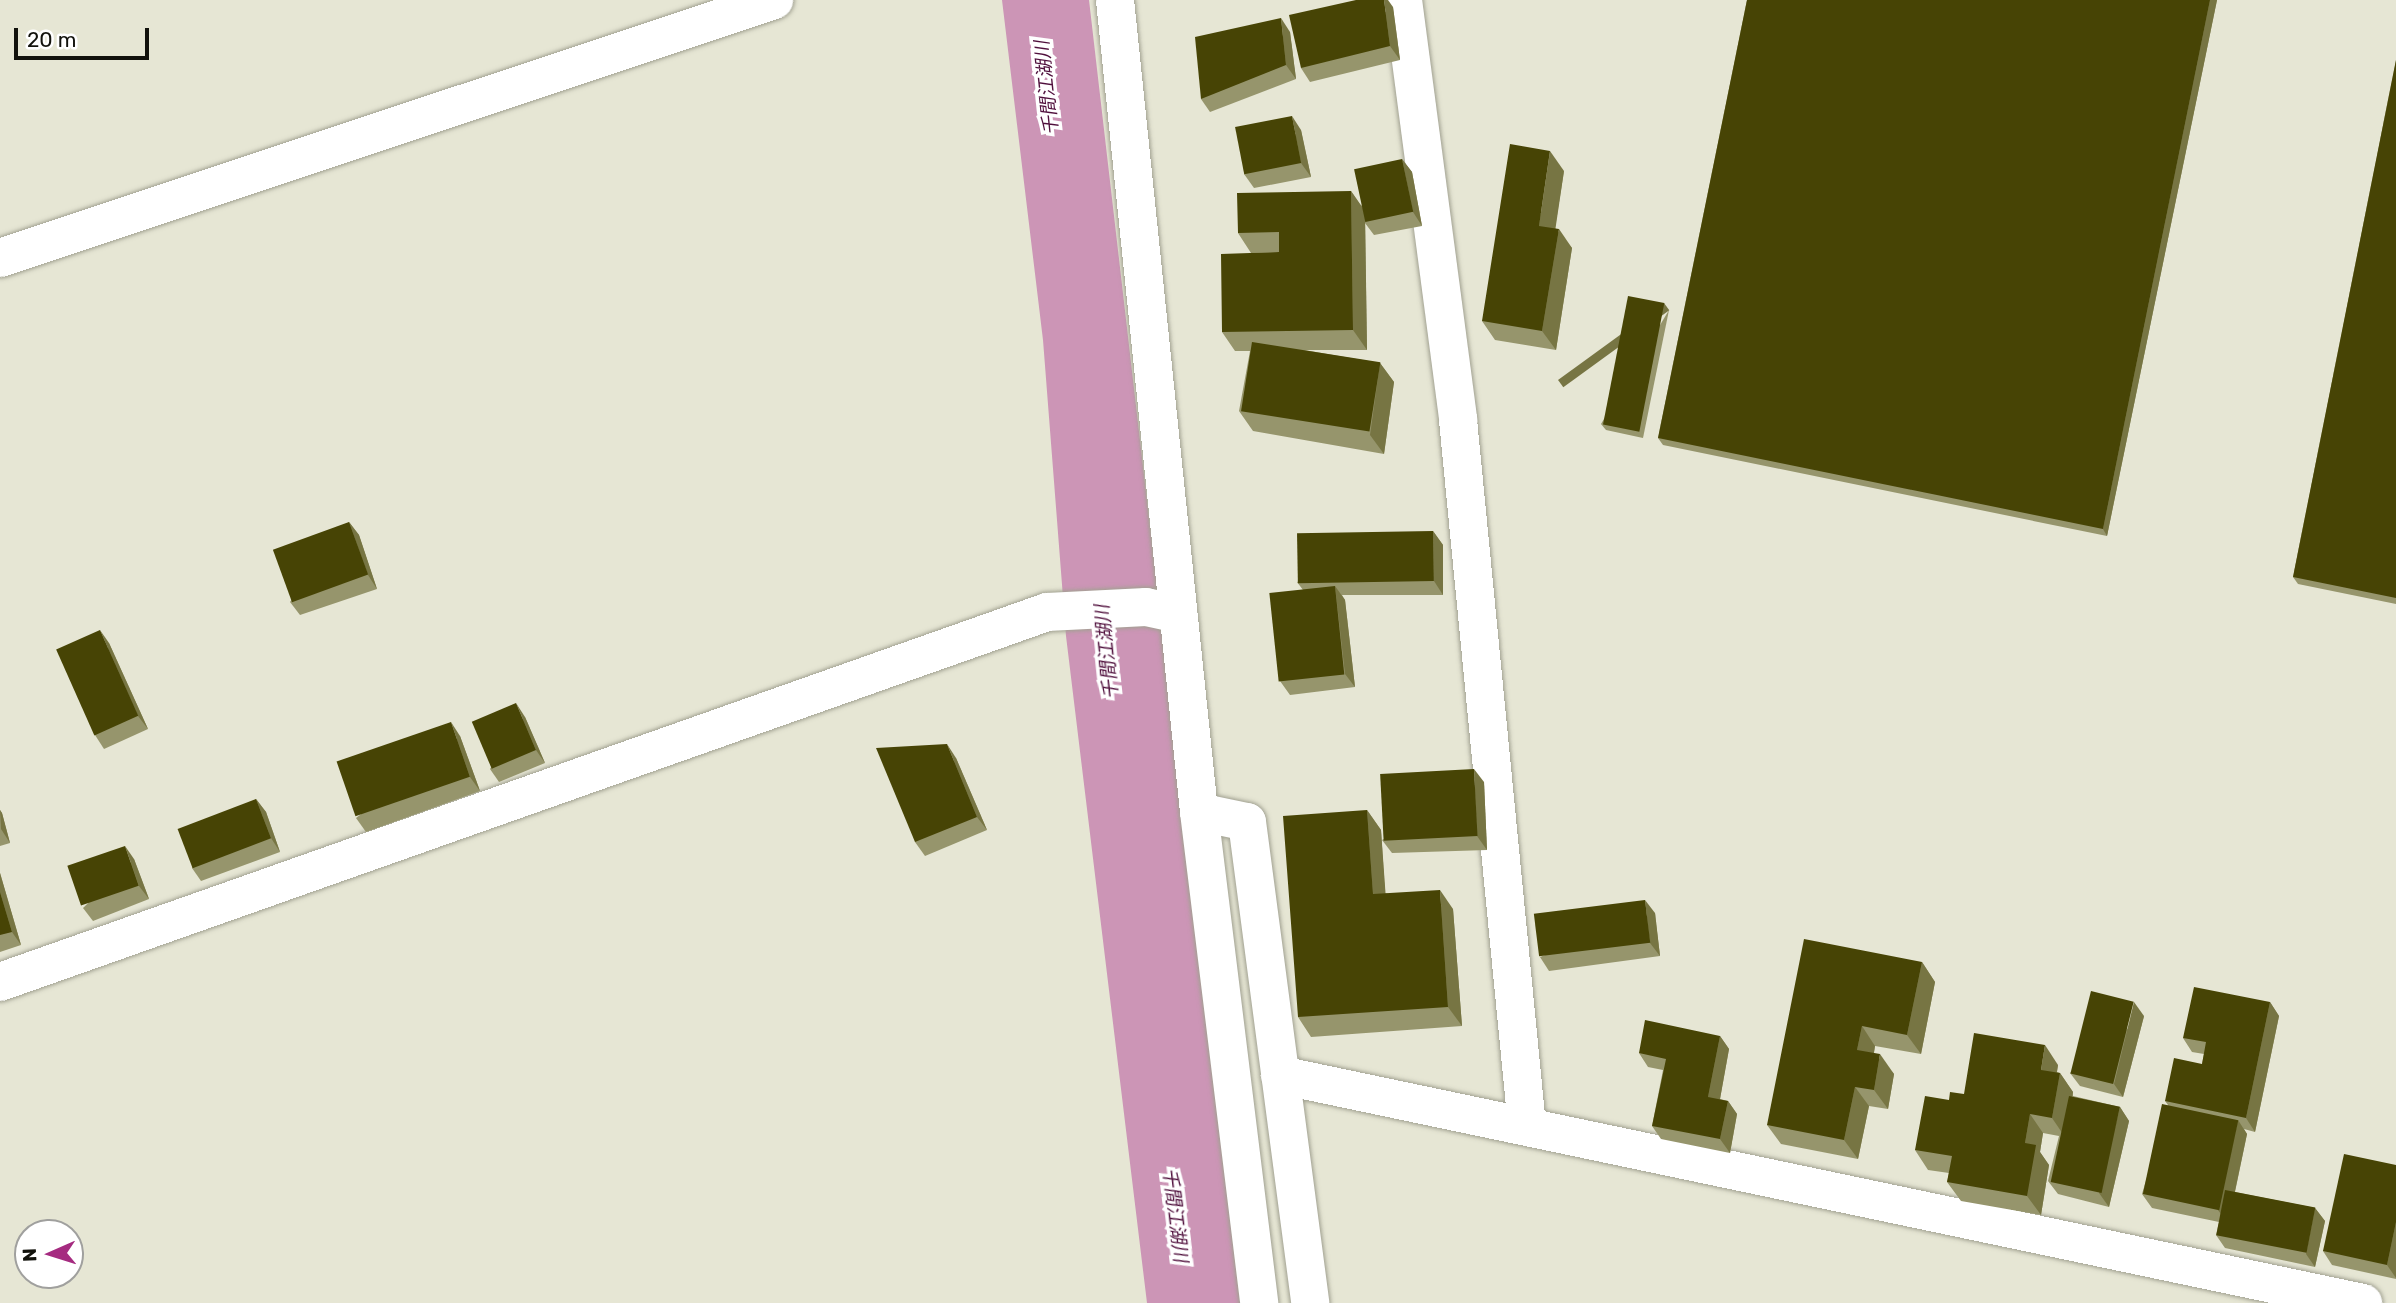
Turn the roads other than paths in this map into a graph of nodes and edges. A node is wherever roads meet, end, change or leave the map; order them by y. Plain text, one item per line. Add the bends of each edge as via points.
1 (774, 0) edge
2 (1115, 0) edge
3 (1404, 0) edge
4 (0, 258) edge
5 (1162, 610) junction
6 (1199, 812) junction
7 (0, 982) edge
8 (1280, 1075) junction
9 (1527, 1126) junction
10 (1259, 1303) edge
11 (1310, 1303) edge
12 (2364, 1303) edge

1 - 4 street
2 - 5 street
3 - 9 street via 1458,420
5 - 6 street
5 - 7 street via 1047,612
6 - 8 street via 1247,822
6 - 10 street
8 - 9 street
8 - 11 street
9 - 12 street

